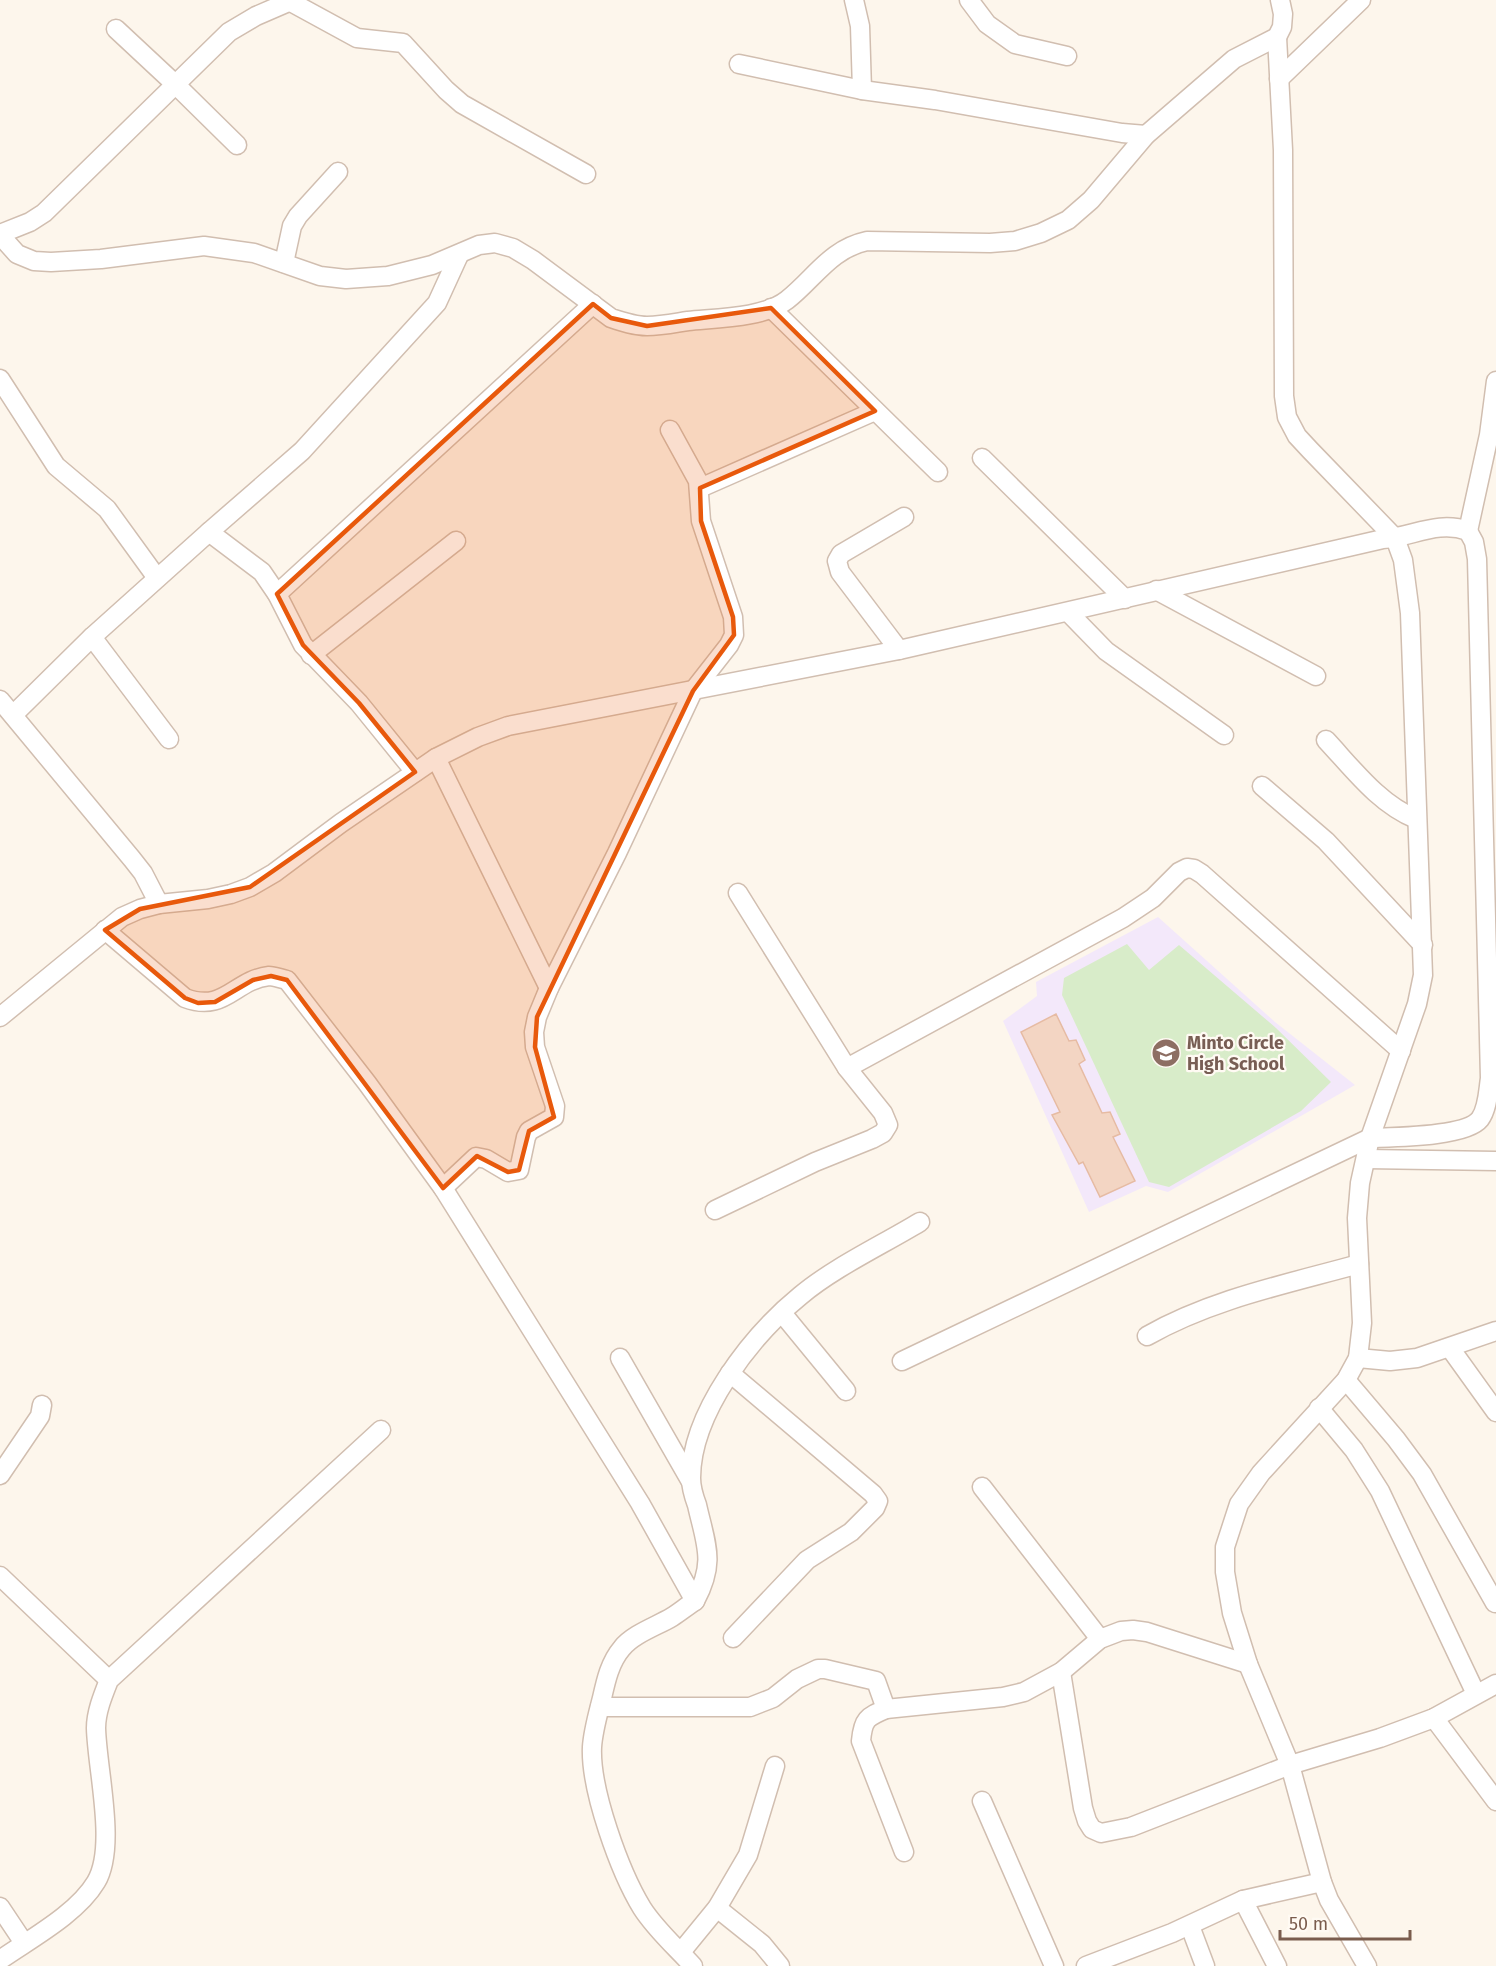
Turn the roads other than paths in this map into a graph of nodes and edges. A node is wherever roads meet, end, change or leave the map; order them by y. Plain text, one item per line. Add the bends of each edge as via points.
1 (854, 0) edge
2 (969, 0) edge
3 (1280, 0) edge
4 (1361, 0) edge
5 (292, 1) edge
6 (116, 29) dead end
7 (1277, 38) junction
8 (1067, 56) dead end
9 (739, 64) dead end
10 (1279, 80) junction
11 (175, 84) junction
12 (862, 90) junction
13 (1146, 135) junction
14 (237, 145) dead end
15 (338, 172) dead end
16 (586, 174) dead end
17 (0, 235) edge
18 (459, 255) junction
19 (284, 264) junction
20 (593, 304) junction
21 (771, 309) junction
22 (0, 379) edge
23 (1496, 381) edge
24 (875, 411) junction
25 (670, 430) dead end
26 (982, 458) dead end
27 (938, 472) dead end
28 (700, 488) junction
29 (904, 517) dead end
30 (1468, 531) junction
31 (209, 532) junction
32 (1395, 538) junction
33 (456, 542) dead end
34 (157, 578) junction
35 (1156, 590) junction
36 (277, 594) junction
37 (1125, 598) junction
38 (1068, 612) junction
39 (92, 637) junction
40 (899, 650) junction
41 (311, 655) junction
42 (1316, 676) dead end
43 (693, 691) junction
44 (0, 700) edge
45 (13, 715) junction
46 (1224, 735) dead end
47 (169, 739) dead end
48 (1326, 740) dead end
49 (436, 758) junction
50 (415, 772) junction
51 (1262, 786) dead end
52 (1416, 819) junction
53 (738, 894) dead end
54 (159, 904) junction
55 (105, 930) junction
56 (1422, 945) junction
57 (549, 988) junction
58 (0, 1017) edge
59 (1401, 1051) junction
60 (847, 1068) junction
61 (1370, 1138) junction
62 (1366, 1159) junction
63 (1496, 1161) edge
64 (443, 1188) junction
65 (715, 1210) dead end
66 (920, 1222) dead end
67 (1359, 1264) junction
68 (782, 1313) junction
69 (1496, 1331) edge
70 (1148, 1336) dead end
71 (1450, 1348) junction
72 (620, 1358) dead end
73 (1358, 1358) junction
74 (902, 1361) dead end
75 (730, 1373) junction
76 (1346, 1380) junction
77 (846, 1391) dead end
78 (42, 1405) dead end
79 (1319, 1408) junction
80 (1496, 1412) edge
81 (381, 1430) dead end
82 (0, 1475) edge
83 (690, 1480) junction
84 (982, 1487) dead end
85 (0, 1576) edge
86 (694, 1601) junction
87 (1495, 1603) edge
88 (733, 1638) dead end
89 (1100, 1639) junction
90 (1248, 1664) junction
91 (1061, 1672) junction
92 (109, 1680) junction
93 (1496, 1684) edge
94 (1476, 1694) junction
95 (600, 1707) junction
96 (886, 1709) junction
97 (1434, 1718) junction
98 (1290, 1765) junction
99 (775, 1766) dead end
100 (982, 1801) dead end
101 (1496, 1801) edge
102 (904, 1852) dead end
103 (1322, 1882) junction
104 (1243, 1900) junction
105 (0, 1907) edge
106 (717, 1908) junction
107 (1190, 1926) junction
108 (24, 1943) junction
109 (681, 1953) junction
110 (0, 1960) edge
111 (693, 1966) edge
112 (780, 1966) edge
113 (1054, 1966) edge
114 (1086, 1966) edge
115 (1205, 1966) edge
116 (1277, 1966) edge
117 (1368, 1966) edge

1 - 12 street via 860,26
2 - 8 street via 987,24 1016,44
3 - 7 street via 1282,27
4 - 10 street
5 - 11 street via 237,26
5 - 16 street via 357,38 403,43 462,104
6 - 11 street
7 - 10 street
7 - 13 street via 1234,59
9 - 12 street
10 - 32 street via 1287,417 1310,450
11 - 14 street
11 - 17 street via 44,213
12 - 13 street
13 - 21 street via 1091,200 1068,220 1041,233 990,243 852,244 835,254 786,301
15 - 19 street via 292,226
17 - 19 street via 17,254 34,261 101,259 204,246 254,253
18 - 19 street via 413,270 365,279 320,276
18 - 20 street via 479,245 495,243 513,248
18 - 31 street via 437,303 302,451
20 - 21 street via 611,318 647,326
20 - 36 street
21 - 24 street
22 - 34 street via 56,466 107,509
23 - 30 street via 1489,435
24 - 27 street
24 - 28 street
25 - 28 street
26 - 37 street
28 - 43 street via 700,521 735,625 729,645
29 - 40 street via 841,554 837,561 840,572
30 - 32 street via 1440,527
30 - 61 street via 1477,559 1490,1078 1486,1108 1472,1126 1448,1133
31 - 34 street
31 - 36 street via 262,572
32 - 35 street
32 - 52 street via 1403,560 1410,613
33 - 41 street
34 - 39 street
35 - 37 street
35 - 42 street
36 - 41 street via 295,633
37 - 38 street
38 - 40 street
38 - 46 street via 1106,651
39 - 45 street
39 - 47 street
40 - 43 street
41 - 50 street via 359,703
43 - 49 street via 508,726
43 - 57 street
44 - 45 street
45 - 54 street via 143,873
48 - 52 street via 1387,801
49 - 50 street
49 - 57 street
50 - 54 street via 250,887 208,899
51 - 56 street via 1326,842
52 - 56 street
53 - 60 street
54 - 55 street via 122,917
55 - 58 street
55 - 64 street via 185,998 198,1003 215,1002 253,980 271,976 287,980
56 - 59 street via 1421,991
57 - 64 street via 534,1032 535,1047 555,1106 554,1117 533,1128 526,1137 519,1170 508,1172 476,1157
59 - 60 street via 1202,874 1187,868 1123,918
59 - 61 street
60 - 65 street via 883,1113 888,1125 883,1132
61 - 62 street
61 - 74 street
62 - 63 street
62 - 67 street via 1357,1218
64 - 86 street via 640,1503
66 - 68 street via 818,1283
67 - 70 street via 1211,1305
67 - 73 street via 1362,1323
68 - 75 street
68 - 77 street
69 - 71 street
71 - 73 street via 1403,1361
71 - 80 street
72 - 83 street
73 - 76 street
75 - 83 street via 700,1428
75 - 88 street via 878,1502 851,1532 807,1560
76 - 79 street
76 - 87 street via 1422,1474
78 - 82 street via 40,1416
79 - 90 street via 1239,1504 1225,1547 1232,1613
79 - 94 street via 1354,1450 1380,1491
81 - 92 street
83 - 86 street via 708,1553 706,1577
84 - 89 street
85 - 92 street
86 - 95 street via 623,1645 613,1659
89 - 90 street via 1121,1630 1147,1632
89 - 91 street
90 - 98 street
91 - 96 street via 1024,1692
91 - 98 street via 1083,1808 1092,1829 1101,1833 1131,1827
92 - 108 street via 96,1727 105,1818 104,1863 96,1882 82,1899
93 - 94 street
94 - 97 street
95 - 96 street via 750,1707 773,1698 809,1672 825,1669 876,1681
95 - 109 street via 592,1748 593,1774 603,1813 643,1909
96 - 102 street via 870,1716 863,1725 861,1741
97 - 98 street
97 - 101 street
98 - 103 street
99 - 106 street via 748,1856
100 - 113 street
103 - 104 street
103 - 117 street
104 - 107 street
104 - 116 street
105 - 108 street
106 - 109 street
106 - 112 street via 762,1944
107 - 114 street
107 - 115 street
108 - 110 street
109 - 111 street

